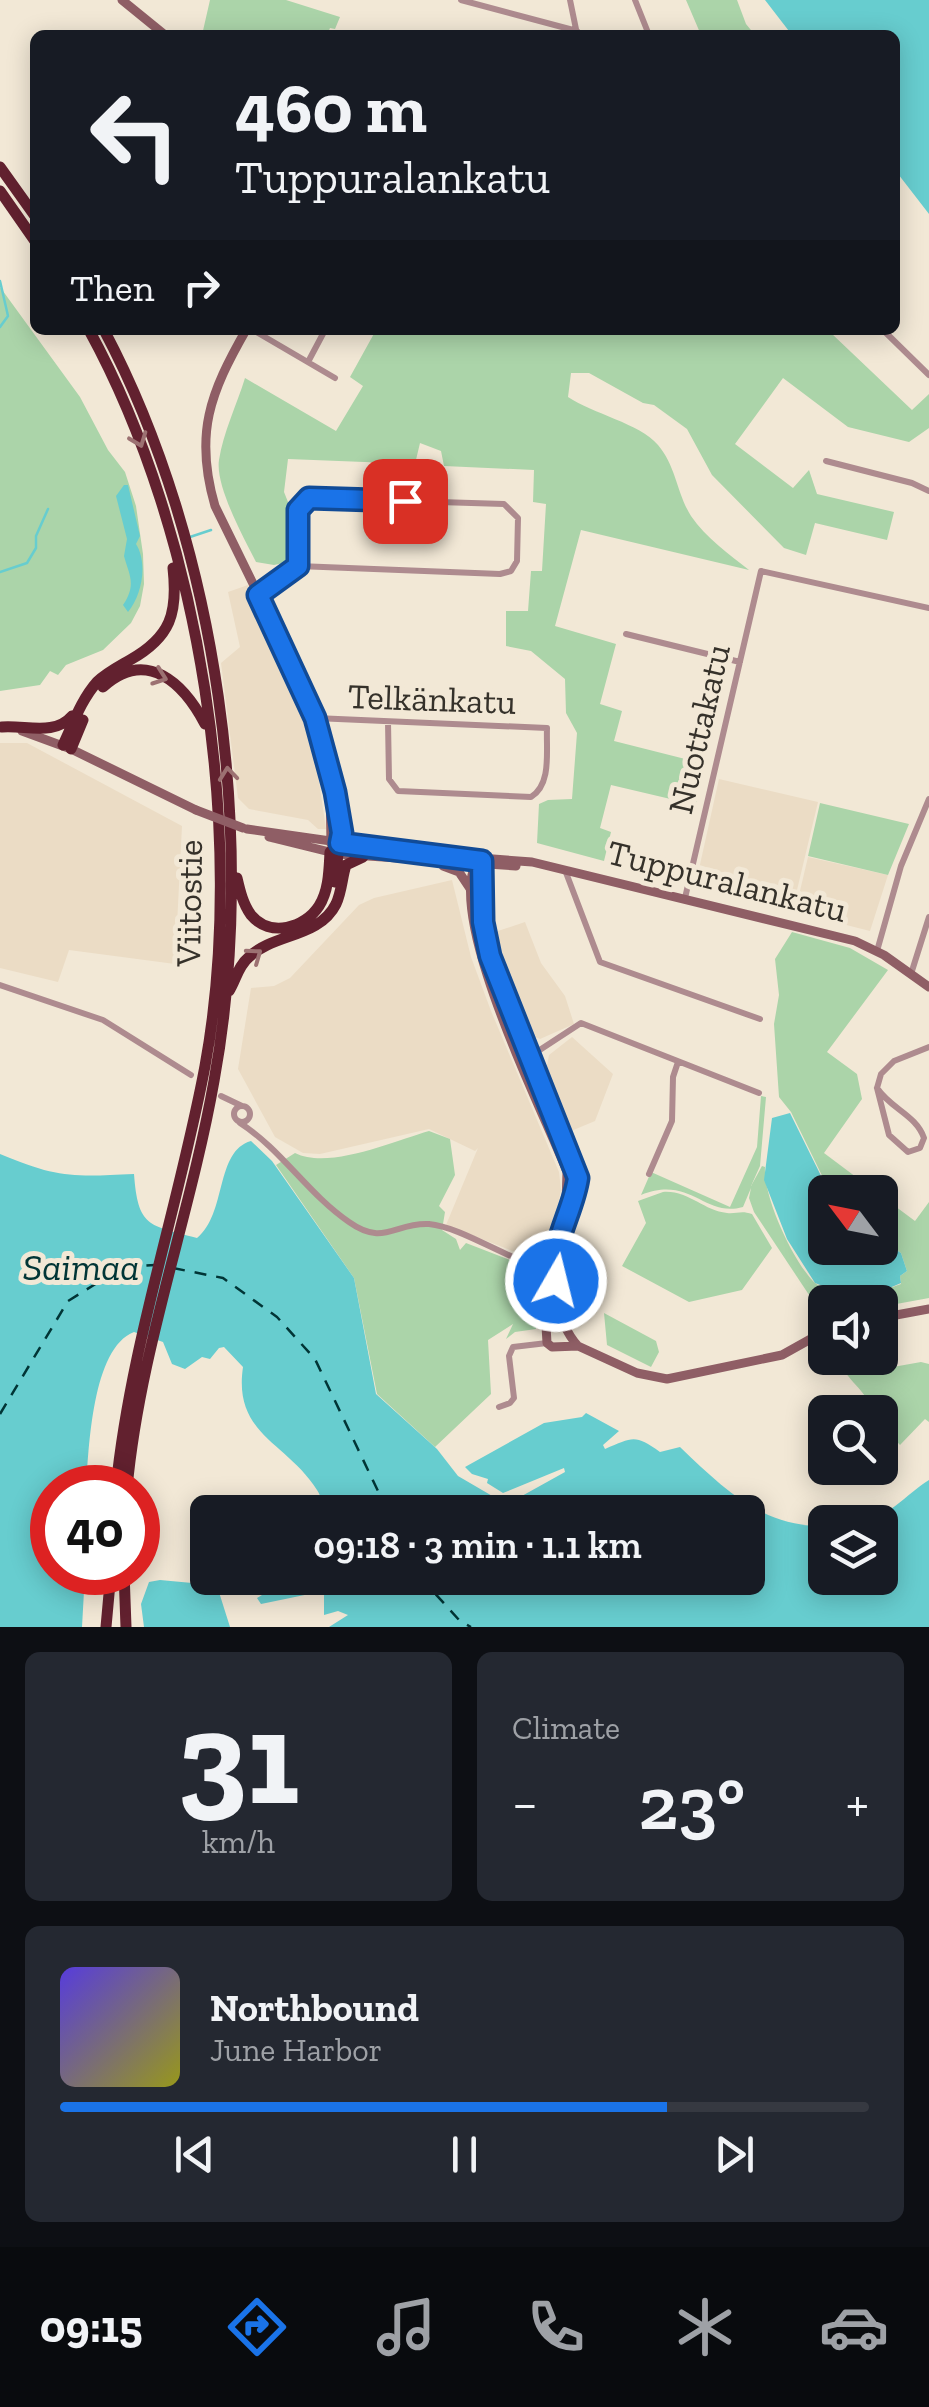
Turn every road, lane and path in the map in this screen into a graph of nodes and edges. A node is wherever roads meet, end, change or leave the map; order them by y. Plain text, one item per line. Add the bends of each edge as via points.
1 (122, 0) edge
2 (462, 0) edge
3 (570, 0) edge
4 (635, 0) edge
5 (159, 30) edge
6 (567, 30) edge
7 (576, 30) edge
8 (647, 30) edge
9 (0, 167) edge
10 (0, 191) edge
11 (30, 209) edge
12 (30, 234) edge
13 (91, 335) edge
14 (106, 335) edge
15 (246, 335) edge
16 (258, 335) edge
17 (322, 335) edge
18 (888, 335) edge
19 (308, 362) junction
20 (929, 375) edge
21 (335, 378) dead end
22 (826, 461) dead end
23 (929, 492) edge
24 (169, 534) junction
25 (298, 566) junction
26 (258, 595) junction
27 (929, 608) edge
28 (626, 634) dead end
29 (127, 662) junction
30 (740, 662) junction
31 (315, 718) junction
32 (388, 722) junction
33 (1, 727) edge
34 (209, 732) junction
35 (67, 747) junction
36 (929, 799) edge
37 (335, 848) junction
38 (364, 857) junction
39 (426, 862) junction
40 (479, 863) junction
41 (233, 866) junction
42 (564, 870) junction
43 (472, 894) junction
44 (685, 898) junction
45 (929, 918) edge
46 (300, 933) junction
47 (876, 951) junction
48 (912, 974) junction
49 (0, 985) edge
50 (929, 987) edge
51 (226, 994) junction
52 (760, 1019) dead end
53 (929, 1047) edge
54 (526, 1058) junction
55 (678, 1062) junction
56 (191, 1075) dead end
57 (877, 1088) junction
58 (759, 1094) dead end
59 (242, 1106) junction
60 (234, 1115) junction
61 (250, 1115) junction
62 (240, 1123) junction
63 (258, 1134) junction
64 (649, 1174) dead end
65 (177, 1215) junction
66 (548, 1269) junction
67 (929, 1309) edge
68 (898, 1315) edge
69 (808, 1340) edge
70 (547, 1342) junction
71 (578, 1346) junction
72 (145, 1352) junction
73 (499, 1407) dead end
74 (121, 1465) edge
75 (131, 1465) edge
76 (109, 1595) edge
77 (112, 1595) edge
78 (125, 1595) edge
79 (106, 1627) edge
80 (114, 1627) edge
81 (126, 1627) edge

1 - 5 street
2 - 6 street
3 - 7 street
4 - 8 street
9 - 11 highway
10 - 12 highway
13 -> 24 highway, Viitostie via 128,410
41 -> 14 highway, Viitostie via 226,752 176,504
15 - 26 street via 215,388 204,456 215,506
16 - 19 street
17 - 19 street
18 - 20 street
19 - 21 street
22 - 23 street
24 - 29 highway via 175,587 170,620 156,642
24 - 34 highway, Viitostie via 193,622
25 - 25 street via 500,574 517,561 518,518 504,504 309,498 298,510
25 - 26 street
26 - 31 street
27 - 30 street, Nuottakatu via 762,570
28 - 30 street
29 - 33 highway via 98,677 62,726
29 - 35 highway via 90,691
30 - 44 street, Nuottakatu
31 - 32 street, Telkänkatu
31 - 37 street via 330,782
32 - 32 street, Telkänkatu via 547,728 544,783 531,797 398,792 388,779
33 - 35 street, Tuppuralankatu
35 -> 34 highway via 98,692 136,672 173,680
34 - 65 highway, Viitostie via 218,826 216,985
35 - 37 street, Tuppuralankatu, bridge via 196,810 282,842
36 - 47 street
37 - 38 street, Tuppuralankatu
37 - 40 street, Tuppuralankatu
37 - 41 highway via 319,906 291,927 257,921
37 - 46 highway via 328,906
38 - 39 street, Tuppuralankatu
38 - 46 highway via 346,865 328,915
39 - 40 street, Tuppuralankatu
39 - 43 street via 459,872
40 - 42 street, Tuppuralankatu
40 - 43 street
40 - 54 street via 485,940
41 - 51 highway, Viitostie
42 - 44 street, Tuppuralankatu
42 - 52 street via 600,962
43 - 54 street via 479,956
44 - 47 street, Tuppuralankatu
45 - 48 street
51 -> 46 highway via 248,958
47 - 48 street, Tuppuralankatu
48 - 50 street, Tuppuralankatu
49 - 56 street via 103,1020
51 - 65 highway, Viitostie via 214,1083
53 - 57 street via 894,1061
54 - 55 street via 581,1023
54 - 66 street via 578,1178
55 - 58 street
55 - 64 street via 672,1122
57 - 57 street via 888,1135 908,1152 920,1148 920,1124
59 - 60 street
59 - 60 street via 225,1099
59 - 61 street
60 - 62 street
61 - 62 street
61 - 63 street
62 - 63 street
63 - 66 street via 308,1189 366,1232 385,1235 429,1224
65 - 72 highway, Viitostie
66 - 70 street via 542,1301
66 - 71 street
67 - 68 street
69 - 71 street via 782,1355 667,1380
70 - 71 street via 552,1348
70 - 73 street via 513,1347 514,1398
72 - 74 highway, Viitostie
72 - 75 highway, Viitostie
76 - 79 highway
77 - 80 highway
78 - 81 highway

